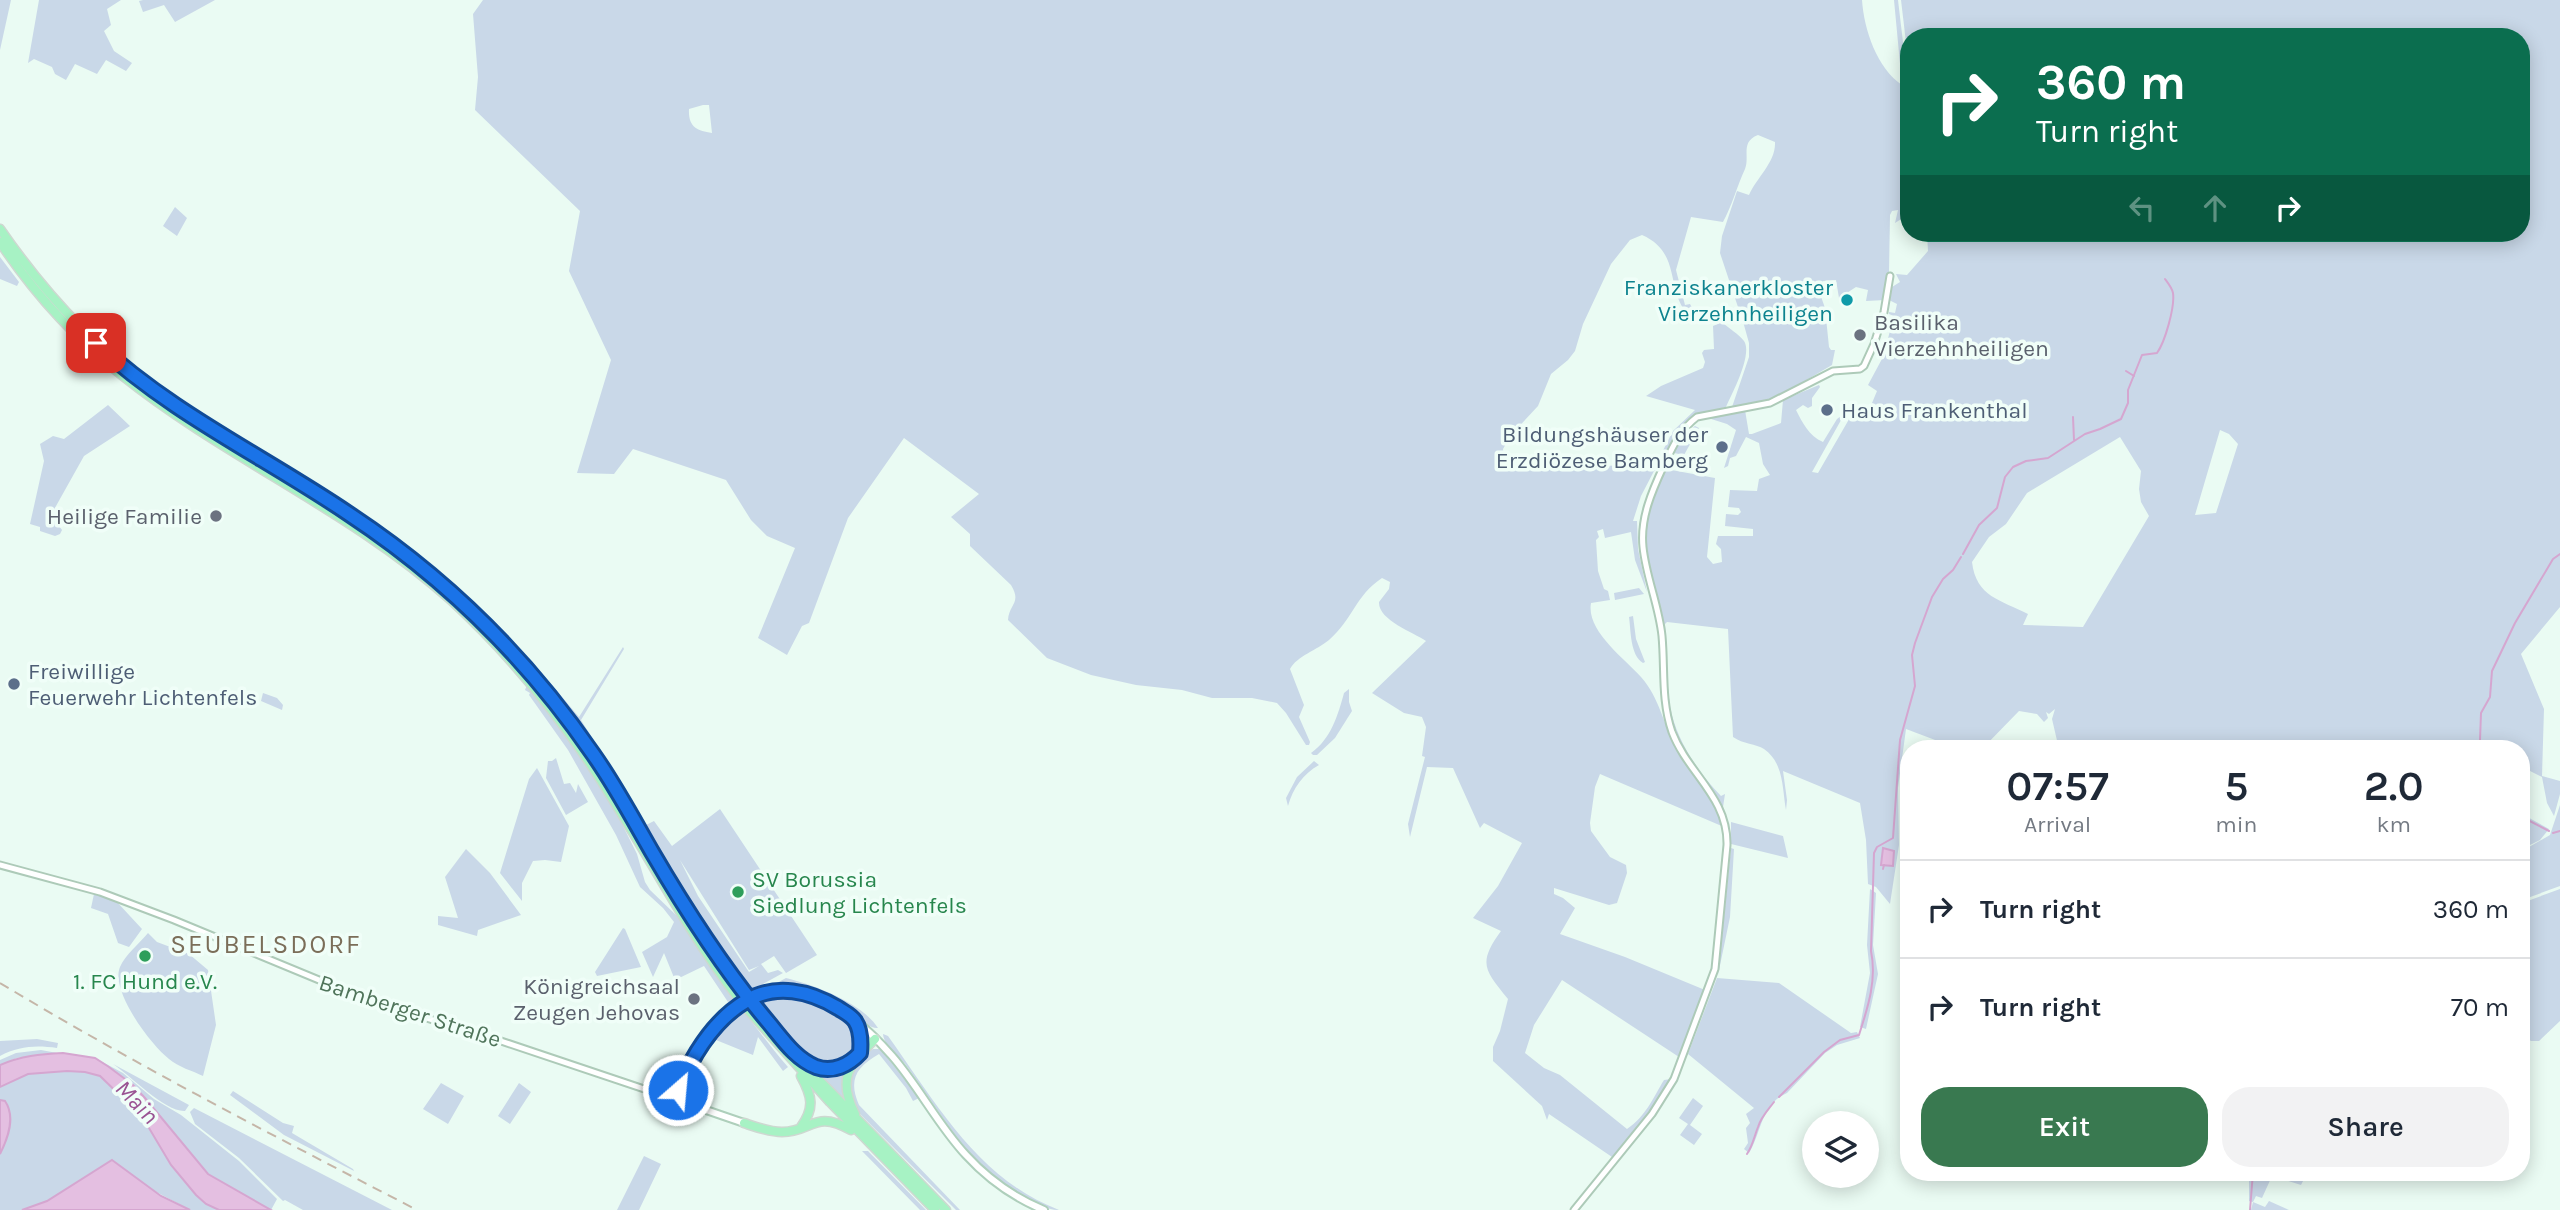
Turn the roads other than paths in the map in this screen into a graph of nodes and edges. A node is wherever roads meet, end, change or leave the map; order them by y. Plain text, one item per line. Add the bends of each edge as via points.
1 (0, 229) edge
2 (0, 242) edge
3 (1891, 276) dead end
4 (222, 440) junction
5 (0, 865) edge
6 (854, 1019) junction
7 (875, 1039) junction
8 (857, 1056) junction
9 (794, 1058) junction
10 (681, 1082) junction
11 (657, 1094) junction
12 (674, 1099) junction
13 (744, 1123) joint
14 (859, 1123) junction
15 (801, 1127) junction
16 (860, 1135) junction
17 (935, 1210) edge
18 (946, 1210) edge
19 (1044, 1210) edge
20 (1574, 1210) edge

1 - 4 highway via 43,288 93,340
2 - 4 highway via 82,341 142,391
3 - 20 street via 1864,366 1833,371 1770,403 1697,417 1678,436 1647,506 1643,546 1660,618 1667,715 1684,758 1718,803 1727,834 1717,955 1709,989 1674,1079
4 - 9 highway, bridge via 347,512 402,551 514,653 594,755 739,993
5 - 11 street, Bamberger Straße via 100,892 365,999
6 - 7 main road
6 - 8 highway via 861,1040
6 - 10 main road via 802,993 779,990 757,995 715,1029
7 - 8 highway
7 - 19 main road via 907,1074 965,1154 997,1182
8 - 9 highway via 830,1069
8 - 14 highway via 845,1083
9 - 14 highway
9 - 15 highway via 812,1105
9 - 16 highway
10 - 11 street
10 - 12 main road
11 - 12 street, Bamberger Straße
12 - 13 main road, Bamberger Straße
13 - 15 highway via 782,1132
14 - 18 highway
15 - 16 highway via 831,1121
16 - 17 highway

